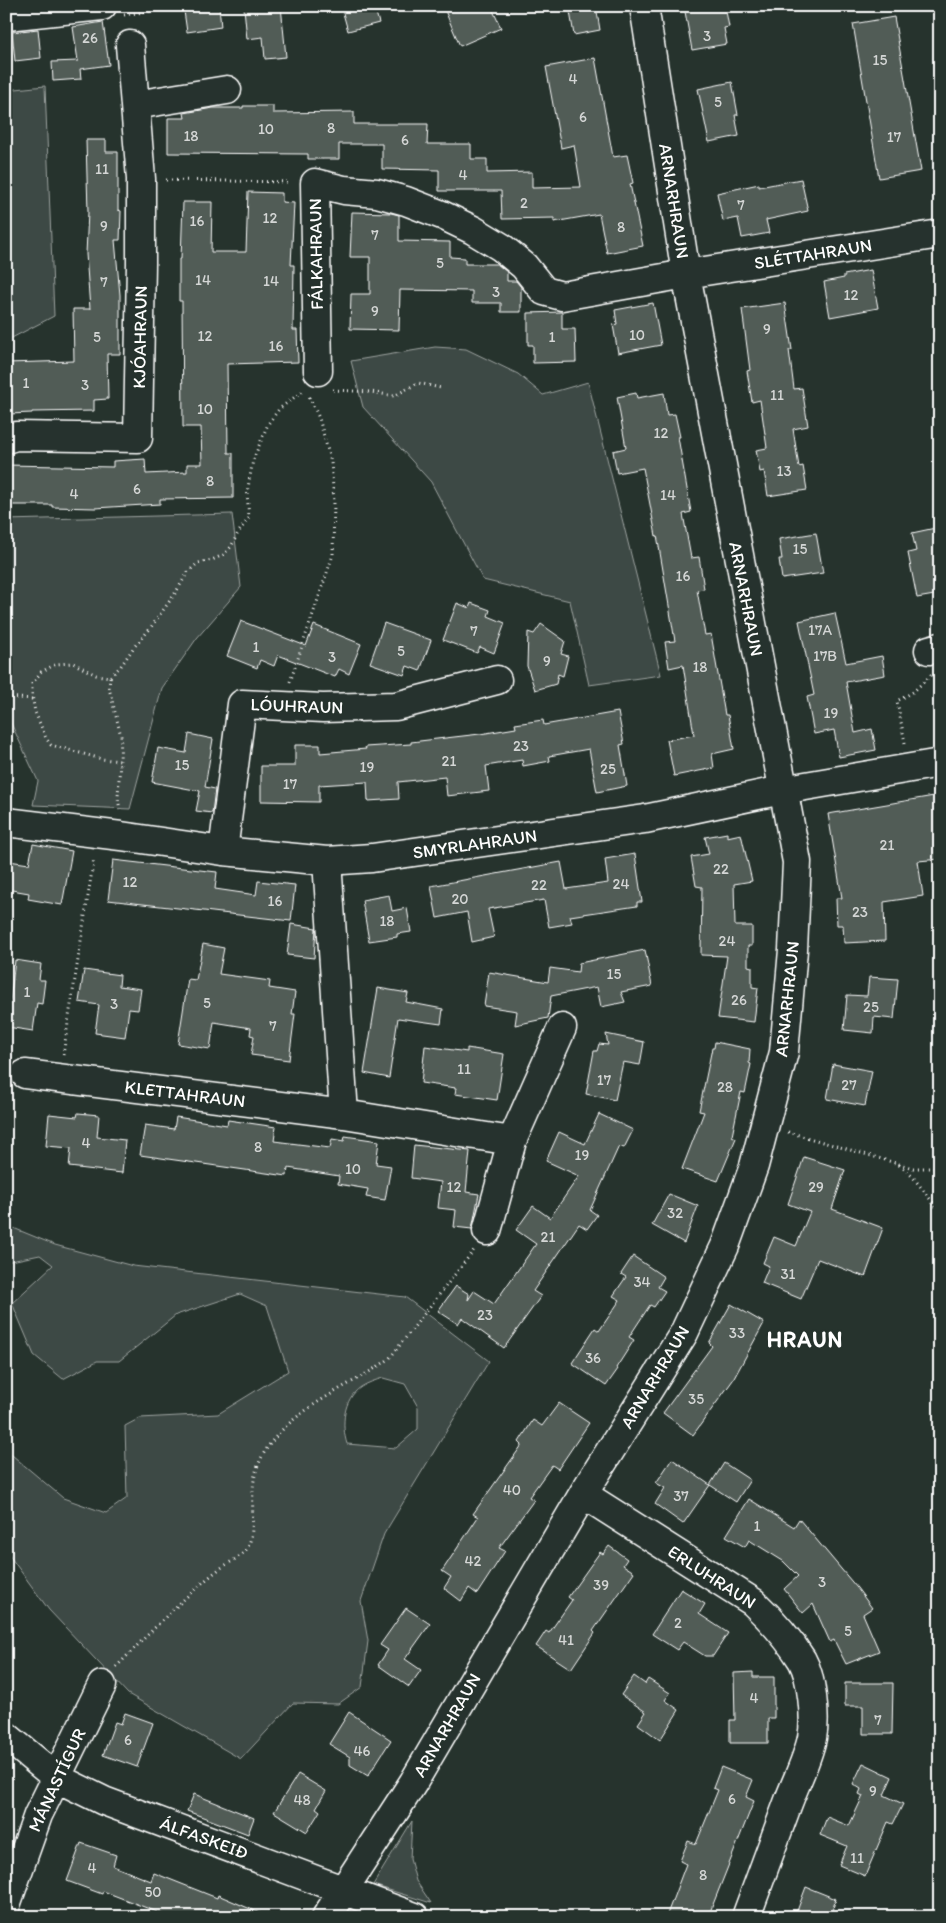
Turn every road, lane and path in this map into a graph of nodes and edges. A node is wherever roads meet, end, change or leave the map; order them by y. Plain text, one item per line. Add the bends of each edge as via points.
1 (184, 6) edge
2 (644, 6) edge
3 (99, 7) edge
4 (6, 16) edge
5 (130, 46) dead end
6 (227, 90) dead end
7 (135, 105) junction
8 (141, 179) junction
9 (315, 183) junction
10 (940, 234) edge
11 (686, 274) junction
12 (321, 380) joint
13 (441, 388) dead end
14 (6, 439) edge
15 (934, 655) edge
16 (110, 677) junction
17 (497, 680) dead end
18 (6, 697) edge
19 (32, 699) junction
20 (281, 706) junction
21 (120, 761) junction
22 (940, 763) edge
23 (911, 768) junction
24 (782, 790) junction
25 (118, 798) dead end
26 (6, 822) edge
27 (98, 833) junction
28 (223, 851) junction
29 (327, 861) junction
30 (562, 1028) dead end
31 (26, 1074) dead end
32 (60, 1078) junction
33 (344, 1114) junction
34 (765, 1126) junction
35 (512, 1141) junction
36 (896, 1163) junction
37 (940, 1168) edge
38 (940, 1212) edge
39 (487, 1232) joint
40 (582, 1494) junction
41 (102, 1685) joint
42 (6, 1736) edge
43 (57, 1778) junction
44 (343, 1890) junction
45 (6, 1905) edge
46 (326, 1917) edge
47 (415, 1917) edge
48 (746, 1917) edge

1 - 3 path via 98,18
2 - 11 street, ARNARHRAUN
3 - 4 street
5 - 7 street, KJÓAHRAUN
6 - 7 street
7 - 8 street, KJÓAHRAUN
8 - 9 path
8 - 14 street, KJÓAHRAUN via 138,438 16,436
9 - 11 street, FÁLKAHRAUN via 406,201 473,230 524,266 544,291 562,296
9 - 12 street, FÁLKAHRAUN
10 - 11 street, SLÉTTAHRAUN
11 - 24 street, ARNARHRAUN
12 - 13 path via 394,396 418,384
15 - 23 path via 930,676 897,702
16 - 19 path via 96,675 73,663 56,664 41,672 32,684
16 - 20 path via 149,630 188,572 198,563 223,555 232,547 249,518 247,492 253,460 268,424 279,409 305,389 319,418 331,462 333,555
16 - 21 path via 121,736
17 - 20 street, LÓUHRAUN via 396,706
18 - 19 path
19 - 21 path via 51,746
20 - 28 street, LÓUHRAUN via 242,704
21 - 25 path
22 - 23 street, SMYRLAHRAUN
23 - 24 street, SMYRLAHRAUN
24 - 29 street, SMYRLAHRAUN via 644,819 372,858
24 - 34 street, ARNARHRAUN via 796,862 792,950 784,1052
26 - 27 street, SMYRLAHRAUN
27 - 28 street, SMYRLAHRAUN
27 - 32 path
28 - 29 street, SMYRLAHRAUN
29 - 33 street
30 - 35 street
31 - 32 street, KLETTAHRAUN
32 - 33 street, KLETTAHRAUN
33 - 35 street, KLETTAHRAUN
34 - 36 path
34 - 40 street, ARNARHRAUN via 725,1246 684,1333
35 - 39 street
36 - 37 path via 913,1168
36 - 38 path via 913,1177
39 - 41 path via 389,1359 302,1415 269,1443 255,1475 251,1538 247,1548 203,1582 114,1669
40 - 44 street, ARNARHRAUN via 413,1783
40 - 48 street, ERLUHRAUN via 753,1602 768,1616 803,1662 811,1688 812,1737
41 - 43 street, MÁNASTÍGUR
42 - 43 street, ÁLFASKEIÐ
43 - 44 street, ÁLFASKEIÐ via 104,1801
43 - 45 street, MÁNASTÍGUR via 38,1815
44 - 46 street, ARNARHRAUN
44 - 47 street, ÁLFASKEIÐ

